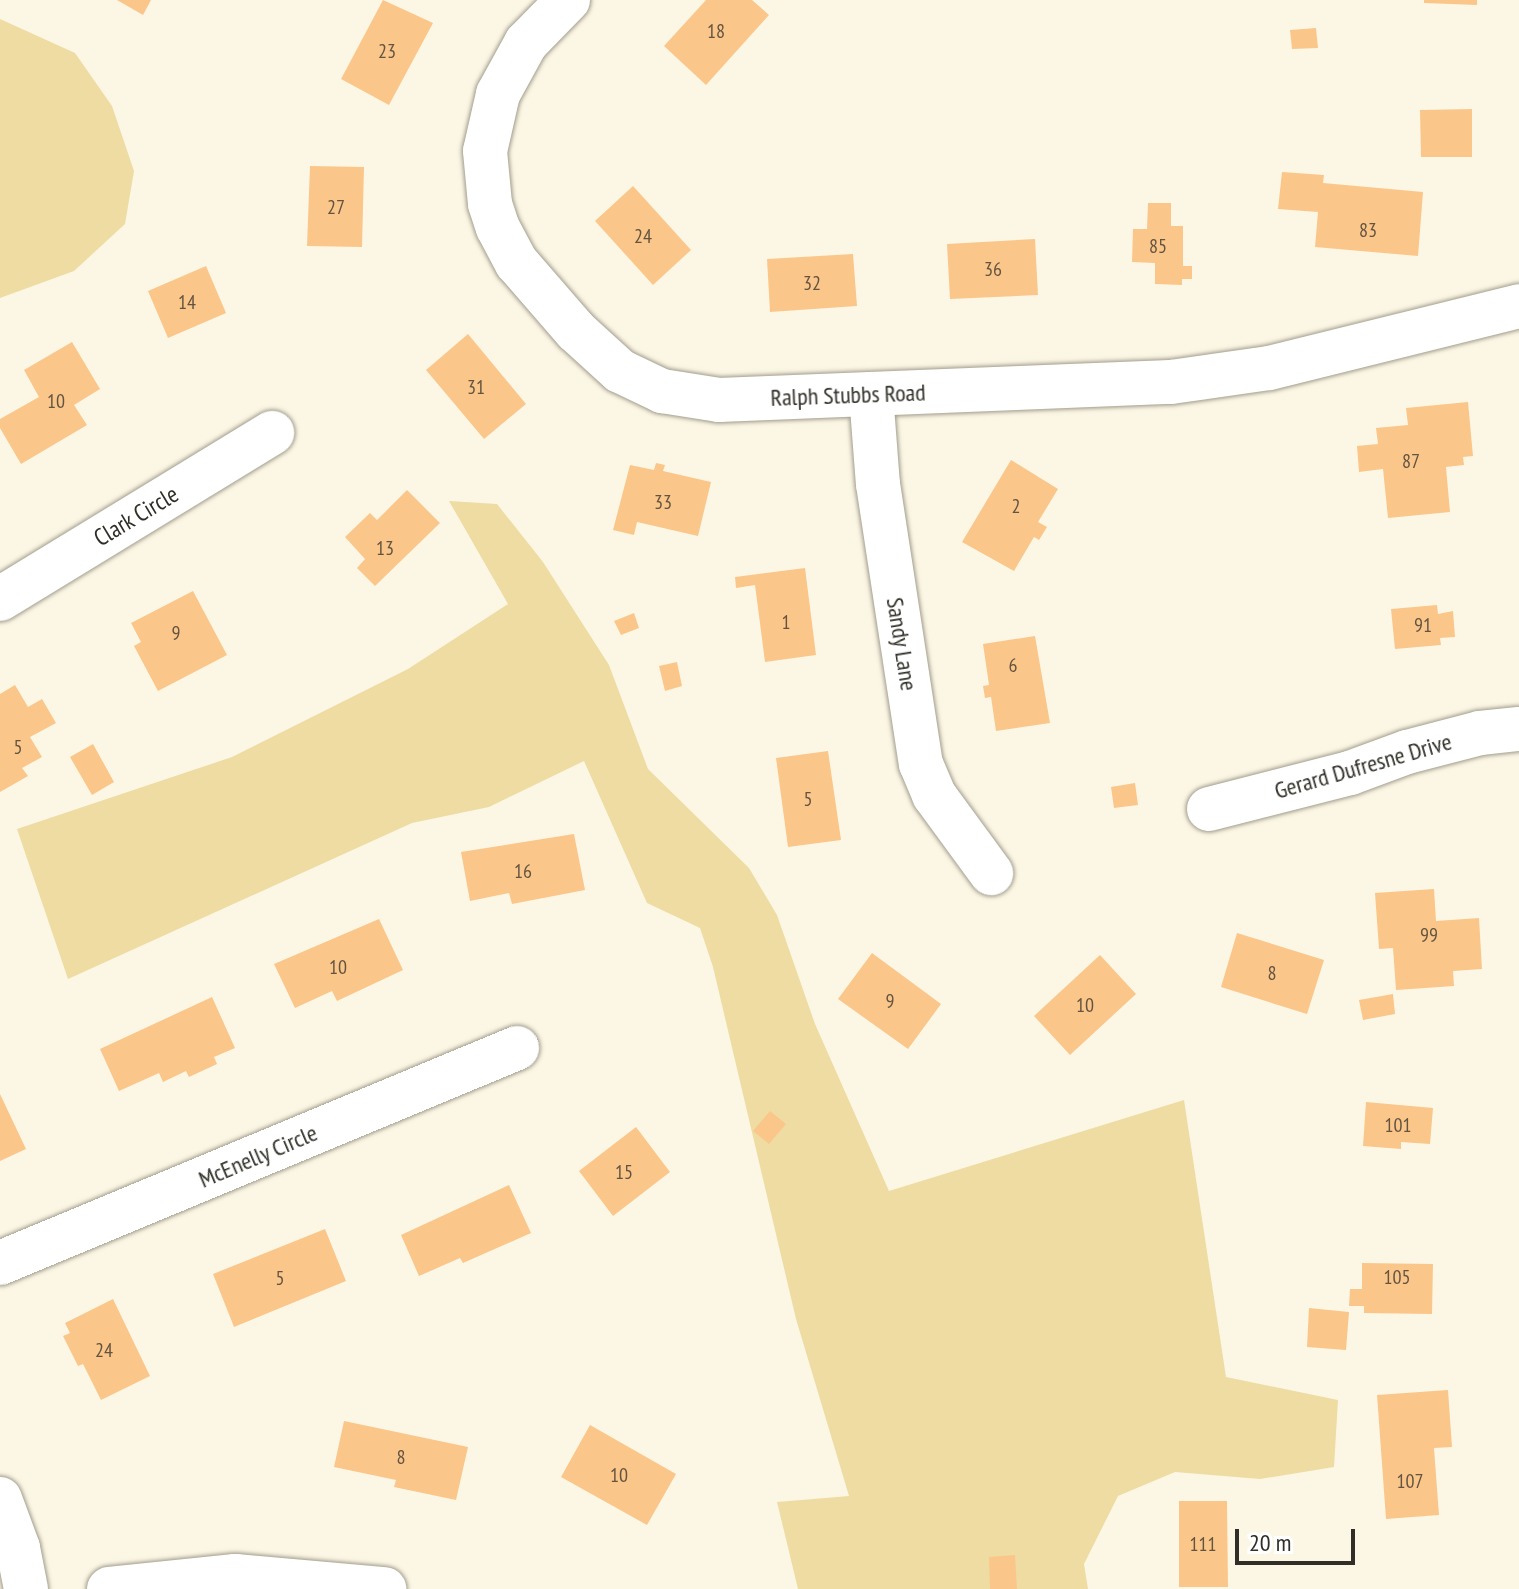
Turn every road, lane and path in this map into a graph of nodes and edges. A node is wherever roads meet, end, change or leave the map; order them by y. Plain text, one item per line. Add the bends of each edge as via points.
1 (568, 0) edge
2 (1519, 306) edge
3 (871, 394) junction
4 (272, 433) dead end
5 (0, 599) edge
6 (1519, 729) edge
7 (1209, 809) dead end
8 (991, 873) dead end
9 (517, 1048) dead end
10 (0, 1263) edge
11 (0, 1499) edge
12 (26, 1589) edge
13 (109, 1589) edge
14 (384, 1589) edge

1 - 3 street, Ralph Stubbs Road via 535,32 510,68 493,108 485,151 485,178 498,228 532,283 601,357 662,391 707,400
2 - 3 street, Ralph Stubbs Road via 1220,376
3 - 8 street, Sandy Lane via 878,484 921,764 934,795
4 - 5 street, Clark Circle
6 - 7 street, Gerard Dufresne Drive via 1480,733
9 - 10 street, McEnelly Circle
11 - 12 street
13 - 14 street via 235,1576

